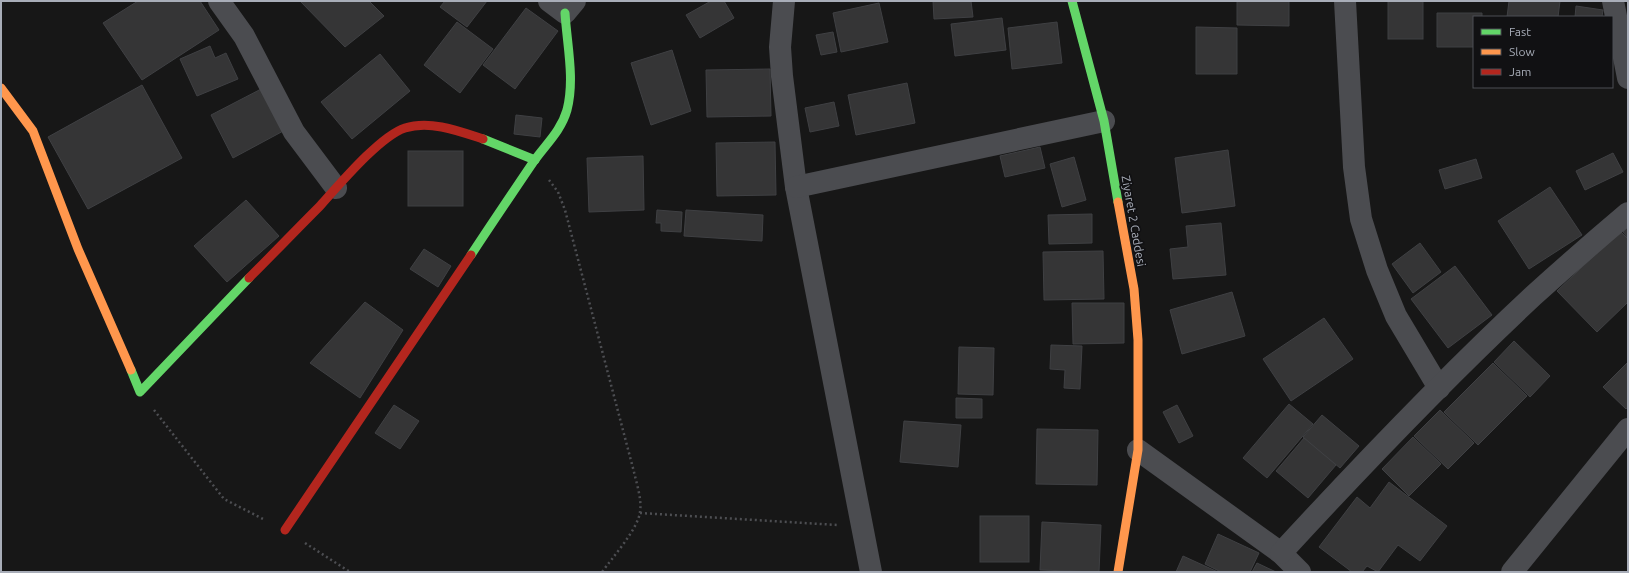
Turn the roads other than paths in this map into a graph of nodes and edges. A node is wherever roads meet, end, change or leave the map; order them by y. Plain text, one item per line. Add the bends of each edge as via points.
1 (219, 1) edge
2 (784, 1) edge
3 (1072, 1) edge
4 (1345, 1) edge
5 (1613, 1) edge
6 (563, 5) edge
7 (1628, 78) edge
8 (1, 88) edge
9 (1104, 121) junction
10 (535, 160) junction
11 (336, 188) junction
12 (796, 188) junction
13 (1628, 212) edge
14 (1439, 388) junction
15 (1628, 429) edge
16 (1138, 450) junction
17 (285, 530) road end
18 (1281, 553) junction
19 (872, 572) edge
20 (1118, 572) edge
21 (1300, 572) edge
22 (1512, 572) edge

1 - 11 street via 244,36 294,132
2 - 12 street via 780,48
3 - 9 street, Ziyaret 2 Caddesi
4 - 14 street via 1354,167 1361,219 1376,270 1396,316
5 - 7 street
6 - 10 street via 570,86 567,108 562,124
8 - 11 street via 33,131 78,249 140,392
9 - 12 street
9 - 16 street, Ziyaret 2 Caddesi via 1134,289 1138,340
10 - 11 street via 450,128 426,125 404,128 386,139
10 - 17 street
12 - 19 street
13 - 14 street via 1533,296
14 - 18 street
15 - 22 street
16 - 18 street
16 - 20 street, Ziyaret 2 Caddesi
18 - 21 street

